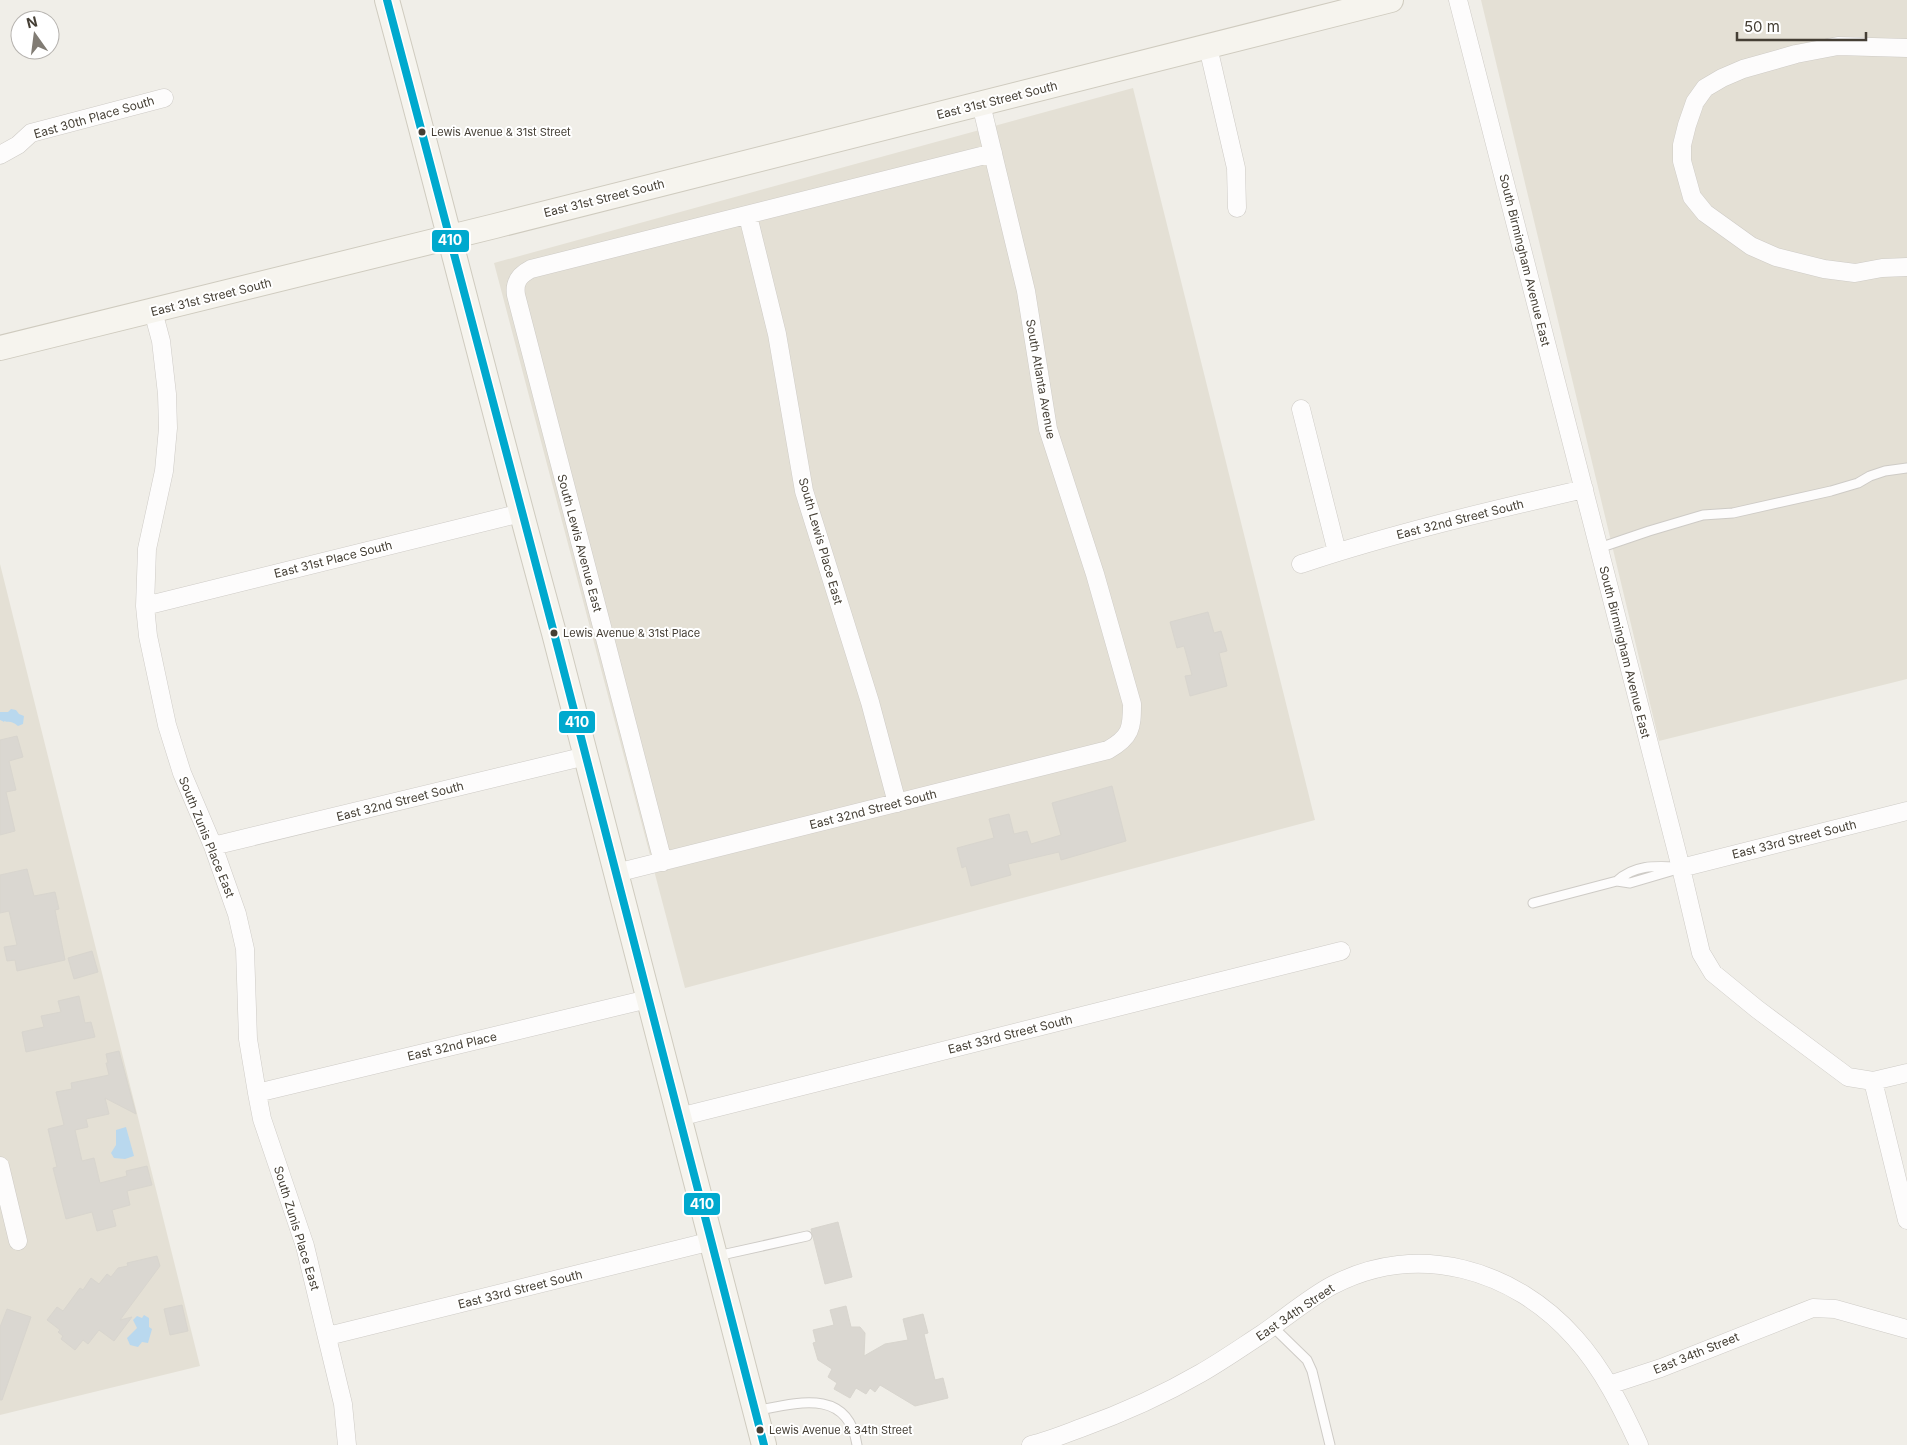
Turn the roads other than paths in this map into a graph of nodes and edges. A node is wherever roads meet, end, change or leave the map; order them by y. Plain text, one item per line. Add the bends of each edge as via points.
1 (387, 0) edge
2 (1391, 0) edge
3 (1458, 0) edge
4 (1208, 46) junction
5 (1907, 48) edge
6 (164, 98) dead end
7 (981, 104) junction
8 (993, 153) junction
9 (0, 155) edge
10 (1237, 208) dead end
11 (748, 216) junction
12 (450, 237) junction
13 (1907, 267) edge
14 (153, 311) junction
15 (0, 348) edge
16 (1301, 410) dead end
17 (1907, 468) edge
18 (1584, 489) junction
19 (520, 513) junction
20 (1598, 548) junction
21 (1337, 552) junction
22 (1301, 564) dead end
23 (146, 606) junction
24 (1126, 736) joint
25 (586, 756) junction
26 (897, 803) junction
27 (1907, 811) edge
28 (213, 846) junction
29 (663, 862) junction
30 (1681, 868) junction
31 (616, 873) junction
32 (1533, 903) dead end
33 (1341, 951) dead end
34 (648, 1000) junction
35 (1907, 1073) edge
36 (1873, 1081) junction
37 (257, 1093) junction
38 (678, 1117) junction
39 (0, 1166) edge
40 (1907, 1220) edge
41 (807, 1236) dead end
42 (18, 1240) dead end
43 (714, 1249) junction
44 (1273, 1327) junction
45 (1907, 1329) edge
46 (328, 1336) junction
47 (1609, 1385) junction
48 (755, 1412) junction
49 (1330, 1444) edge
50 (347, 1445) edge
51 (764, 1445) edge
52 (857, 1445) edge
53 (1031, 1445) edge
54 (1639, 1445) edge

1 - 12 main road
2 - 4 main road, East 31st Street South
3 - 18 street, South Birmingham Avenue East
4 - 7 main road, East 31st Street South
4 - 10 street via 1236,168
5 - 13 street via 1838,46 1796,54 1722,78 1705,88 1695,102 1682,145 1682,160 1692,197 1705,213 1751,246 1776,257 1824,269 1854,273
6 - 9 street, East 30th Place South via 31,133
7 - 8 street, South Atlanta Avenue
7 - 12 main road, East 31st Street South
8 - 11 street
8 - 24 street, South Atlanta Avenue via 1026,291 1048,429 1095,574 1132,704 1132,725
11 - 26 street, South Lewis Place East via 777,334 804,491 870,702
11 - 29 street, South Lewis Avenue East via 531,269 516,282 516,295
12 - 14 main road, East 31st Street South
12 - 19 main road
14 - 15 main road, East 31st Street South
14 - 23 street, South Zunis Place East via 161,340 168,428 164,471 147,549
16 - 21 street
17 - 20 lane via 1885,471 1831,491 1733,513 1703,515
18 - 20 street, South Birmingham Avenue East
18 - 21 street, East 32nd Street South via 1463,517
19 - 23 street, East 31st Place South
19 - 25 main road
20 - 30 street, South Birmingham Avenue East
21 - 22 street, East 32nd Street South
23 - 28 street, South Zunis Place East via 148,636 167,725 182,773
24 - 26 street, East 32nd Street South via 1108,750
25 - 28 street, East 32nd Street South
25 - 31 main road
26 - 29 street, East 32nd Street South
27 - 30 street, East 33rd Street South
28 - 37 street, South Zunis Place East via 237,914 245,950 248,1039
29 - 31 street, East 32nd Street South
30 - 32 lane, East 33rd Street South via 1652,866 1626,873 1617,881
30 - 36 street, South Birmingham Avenue East via 1701,953 1713,973 1848,1077
31 - 34 main road
33 - 38 street, East 33rd Street South
34 - 37 street, East 32nd Place
34 - 38 main road
35 - 36 street
36 - 40 street
37 - 46 street, South Zunis Place East via 262,1119 305,1246
38 - 43 main road
39 - 42 street
41 - 43 lane
43 - 46 street, East 33rd Street South
43 - 48 main road
44 - 47 street, East 34th Street via 1332,1285 1384,1268 1434,1263 1477,1272 1530,1297 1576,1339
44 - 49 lane via 1307,1360
44 - 53 street, East 34th Street via 1201,1374 1124,1412
45 - 47 street, East 34th Street via 1835,1309 1813,1308
46 - 50 street, South Zunis Place East via 344,1404
47 - 54 street
48 - 51 main road
48 - 52 lane via 812,1402 828,1404 845,1415

